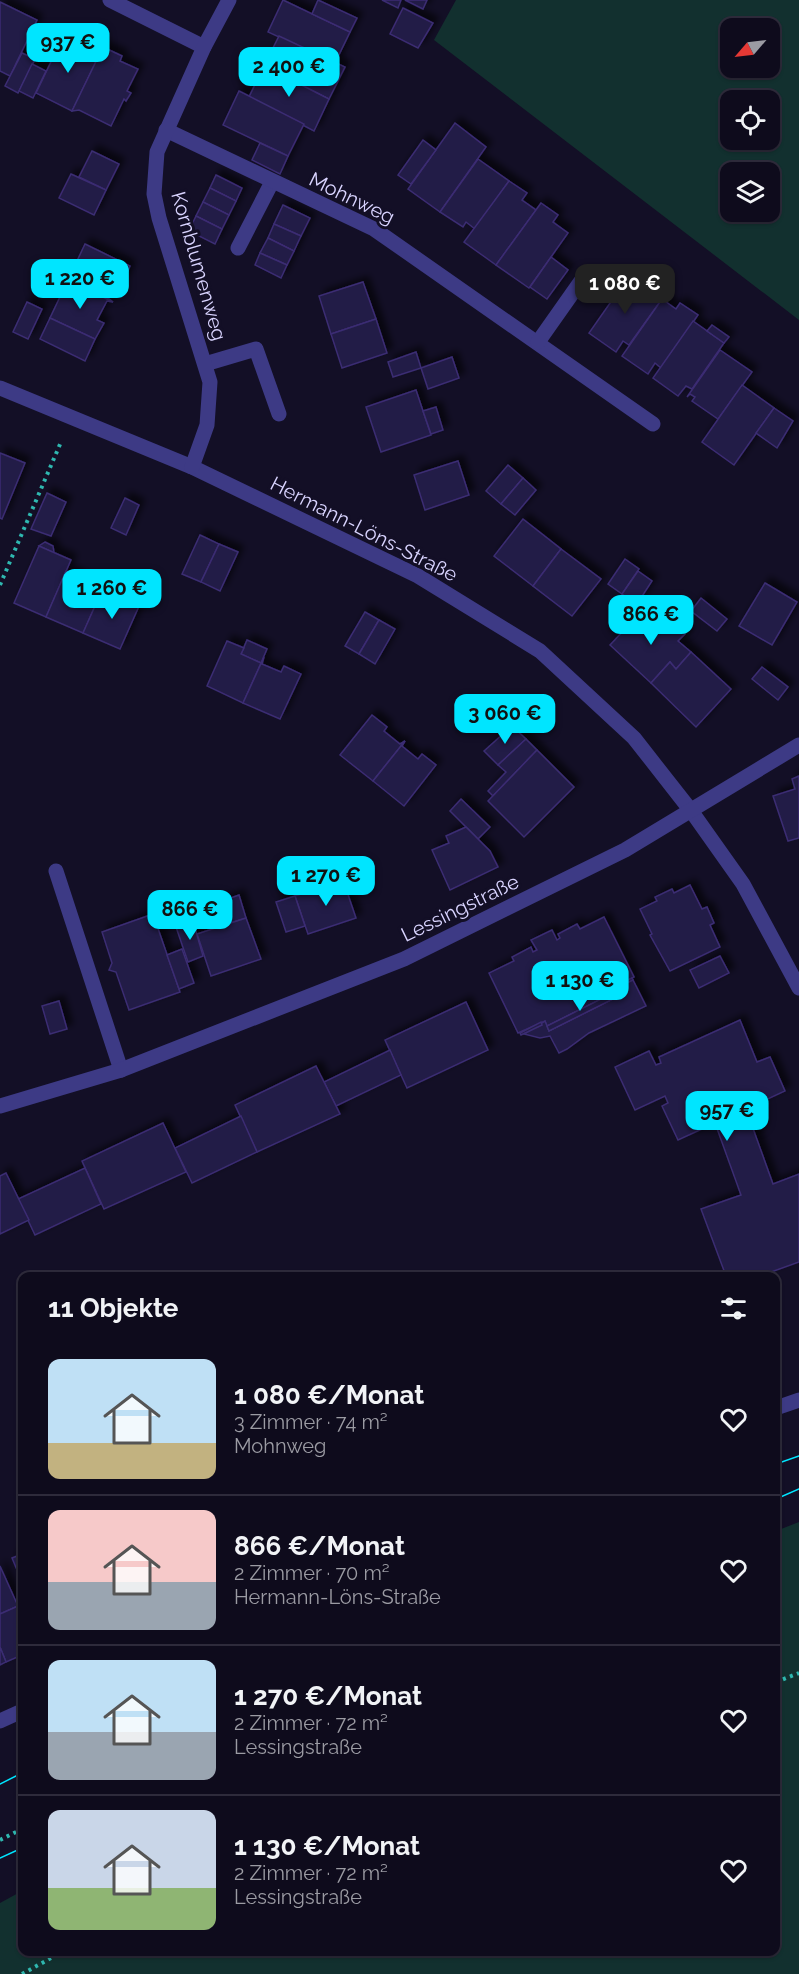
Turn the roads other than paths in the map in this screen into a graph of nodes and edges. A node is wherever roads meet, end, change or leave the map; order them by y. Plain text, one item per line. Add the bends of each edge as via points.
1 (110, 0) edge
2 (229, 0) edge
3 (204, 47) junction
4 (166, 130) junction
5 (272, 182) junction
6 (238, 248) dead end
7 (581, 281) dead end
8 (538, 342) junction
9 (205, 364) junction
10 (0, 388) edge
11 (279, 414) dead end
12 (653, 424) dead end
13 (192, 467) junction
14 (799, 745) edge
15 (692, 812) junction
16 (56, 871) dead end
17 (799, 988) edge
18 (121, 1070) junction
19 (0, 1106) edge
20 (799, 1400) edge
21 (780, 1407) edge
22 (18, 1713) edge
23 (0, 1721) edge

1 - 3 street
2 - 3 street, Kornblumenweg
3 - 4 street, Kornblumenweg
4 - 5 street, Mohnweg
4 - 9 street, Kornblumenweg via 157,152 154,194
5 - 6 street
5 - 8 street, Mohnweg via 374,229
7 - 8 street
8 - 12 street, Mohnweg
9 - 11 street via 256,349
9 - 13 street, Kornblumenweg via 210,382 207,425
10 - 13 street, Hermann-Löns-Straße
13 - 15 street, Hermann-Löns-Straße via 418,576 540,651 634,738
14 - 15 street, Lessingstraße
15 - 17 street, Hermann-Löns-Straße via 743,884
15 - 18 street, Lessingstraße via 625,850 404,959
16 - 18 street
18 - 19 street, Lessingstraße
20 - 21 street
22 - 23 street

